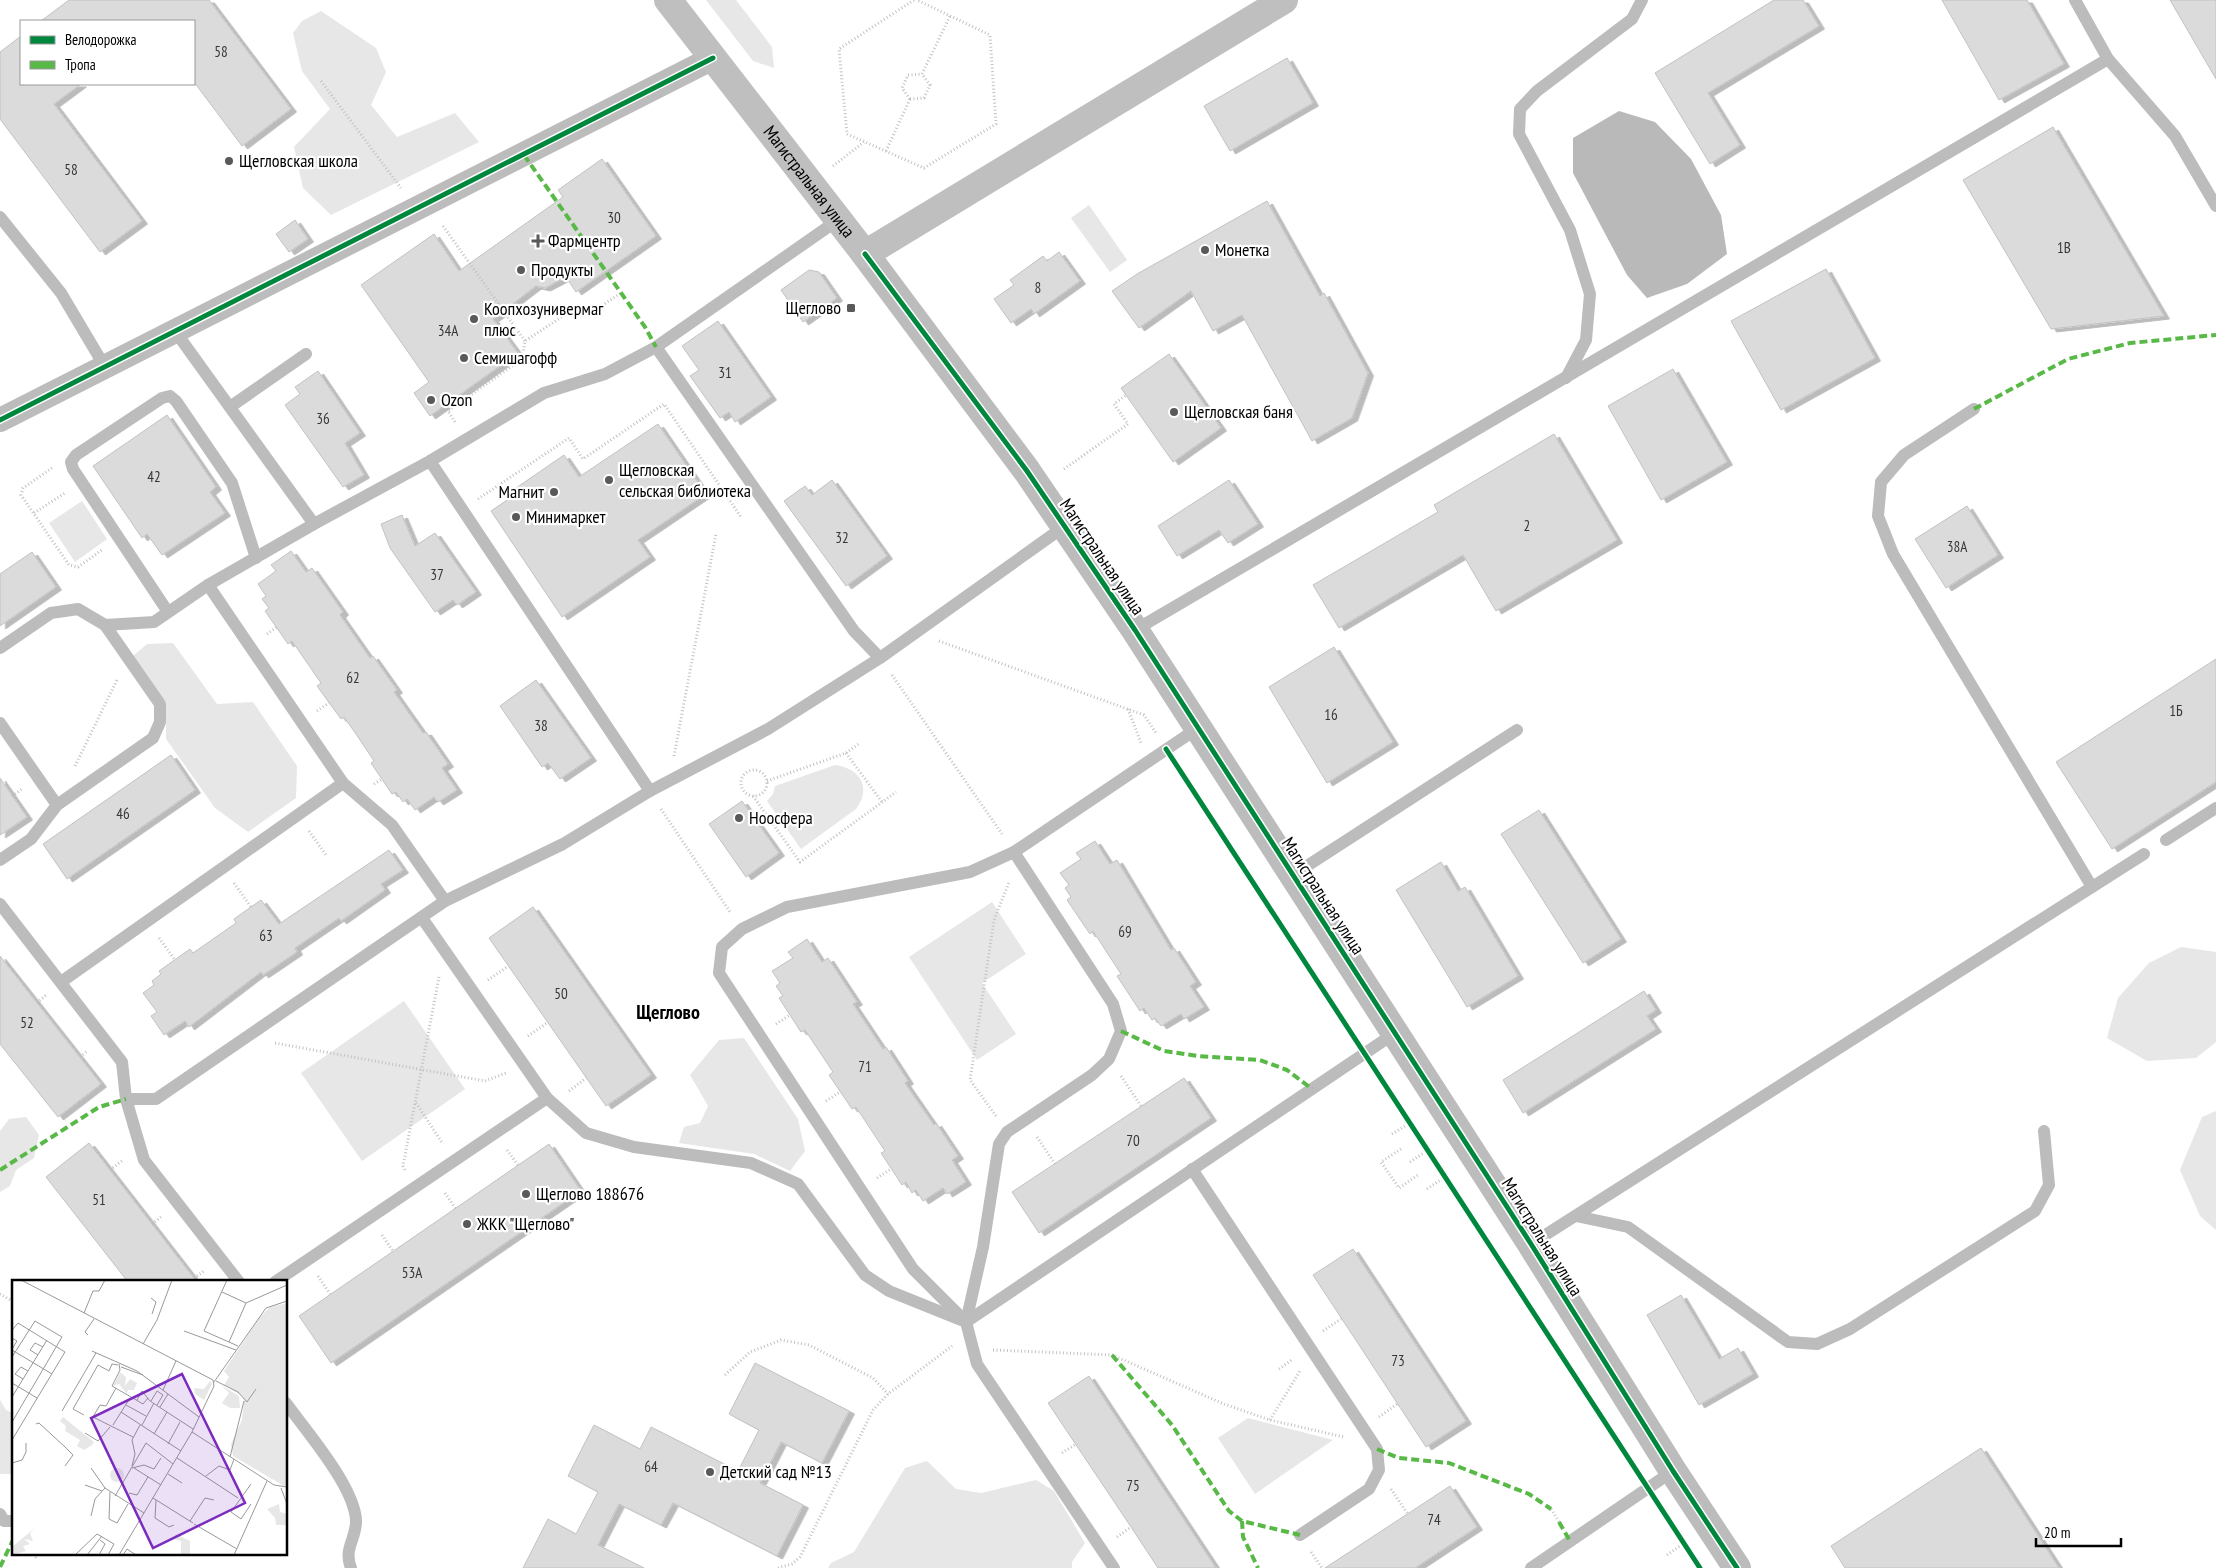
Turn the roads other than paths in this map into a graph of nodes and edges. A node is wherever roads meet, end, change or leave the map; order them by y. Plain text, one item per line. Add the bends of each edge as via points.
1 (668, 0) edge
2 (1284, 0) edge
3 (1642, 0) edge
4 (2075, 0) edge
5 (713, 58) junction
6 (2108, 59) junction
7 (2216, 206) edge
8 (0, 217) edge
9 (838, 220) junction
10 (865, 254) junction
11 (176, 331) junction
12 (656, 347) junction
13 (306, 354) dead end
14 (106, 366) junction
15 (1566, 378) junction
16 (230, 407) junction
17 (1974, 409) dead end
18 (0, 420) edge
19 (430, 461) junction
20 (314, 524) junction
21 (1065, 526) junction
22 (256, 558) junction
23 (208, 585) junction
24 (168, 612) junction
25 (105, 625) junction
26 (1134, 630) junction
27 (0, 648) edge
28 (880, 658) junction
29 (0, 723) edge
30 (1198, 728) junction
31 (1517, 730) dead end
32 (343, 783) junction
33 (650, 792) junction
34 (57, 805) junction
35 (2216, 808) edge
36 (2166, 840) dead end
37 (2144, 854) dead end
38 (1016, 855) junction
39 (0, 860) edge
40 (1293, 875) junction
41 (2092, 887) junction
42 (445, 902) junction
43 (0, 904) edge
44 (422, 918) junction
45 (61, 982) junction
46 (1395, 1033) junction
47 (548, 1098) junction
48 (126, 1099) junction
49 (2044, 1131) dead end
50 (1192, 1169) junction
51 (1576, 1216) junction
52 (1531, 1244) junction
53 (238, 1280) edge
54 (278, 1280) edge
55 (966, 1322) junction
56 (288, 1406) edge
57 (1673, 1471) junction
58 (0, 1514) edge
59 (12, 1521) edge
60 (1300, 1535) dead end
61 (351, 1568) edge
62 (1114, 1568) edge
63 (1531, 1568) edge
64 (1737, 1568) edge

1 - 5 main road, Магистральная улица
2 - 10 main road
3 - 15 lane via 1632,19 1537,91 1520,109 1519,134 1570,230 1590,294 1586,340
4 - 6 lane
5 - 9 main road, Магистральная улица
5 - 11 street
6 - 7 lane via 2174,136
6 - 15 lane
8 - 14 lane via 62,293
9 - 10 main road, Магистральная улица
9 - 12 lane
10 - 21 street, Магистральная улица
11 - 14 street
11 - 16 lane
12 - 19 lane via 605,374 544,393
12 - 28 lane via 854,632
13 - 16 lane
14 - 18 street
15 - 26 lane
16 - 20 lane
17 - 41 lane via 1904,455 1882,482 1878,516 1893,554
19 - 20 lane
19 - 33 lane
20 - 22 lane
21 - 26 street, Магистральная улица
21 - 28 lane
22 - 23 lane
22 - 24 lane via 232,483 176,400 170,396 162,398 71,462 73,470
23 - 24 lane
23 - 32 lane
24 - 25 lane via 154,622
25 - 27 lane via 78,609 51,613
25 - 34 lane via 160,704 160,722 153,738
26 - 30 street, Магистральная улица
28 - 33 lane via 768,729
29 - 34 lane
30 - 38 lane
30 - 40 street, Магистральная улица
31 - 40 lane
32 - 42 lane via 392,825
32 - 45 lane
33 - 42 lane via 563,844
34 - 39 lane via 31,840
35 - 36 lane
37 - 41 lane
38 - 55 lane via 1113,1004 1121,1031 1109,1058 1092,1075 1007,1132 999,1144 983,1247
38 - 55 lane via 970,872 787,907 742,929 722,947 719,973 913,1269
40 - 46 street, Магистральная улица
41 - 51 lane
42 - 44 lane
43 - 45 lane
44 - 47 lane
44 - 48 lane via 156,1099
45 - 48 lane via 122,1062
46 - 50 lane
46 - 52 street, Магистральная улица
47 - 54 lane
47 - 55 lane via 586,1134 634,1147 750,1163 798,1184 865,1275 889,1292
48 - 53 lane via 144,1160
49 - 51 lane via 2049,1186 2035,1211 1850,1329 1817,1344 1788,1342 1628,1227
50 - 55 lane
50 - 60 lane via 1377,1450 1379,1470 1369,1489
51 - 52 lane
52 - 57 street, Магистральная улица
55 - 62 lane via 978,1364
56 - 61 lane via 348,1490 356,1521 347,1558
57 - 63 lane
57 - 64 street, Магистральная улица
58 - 59 lane via 4,1521

